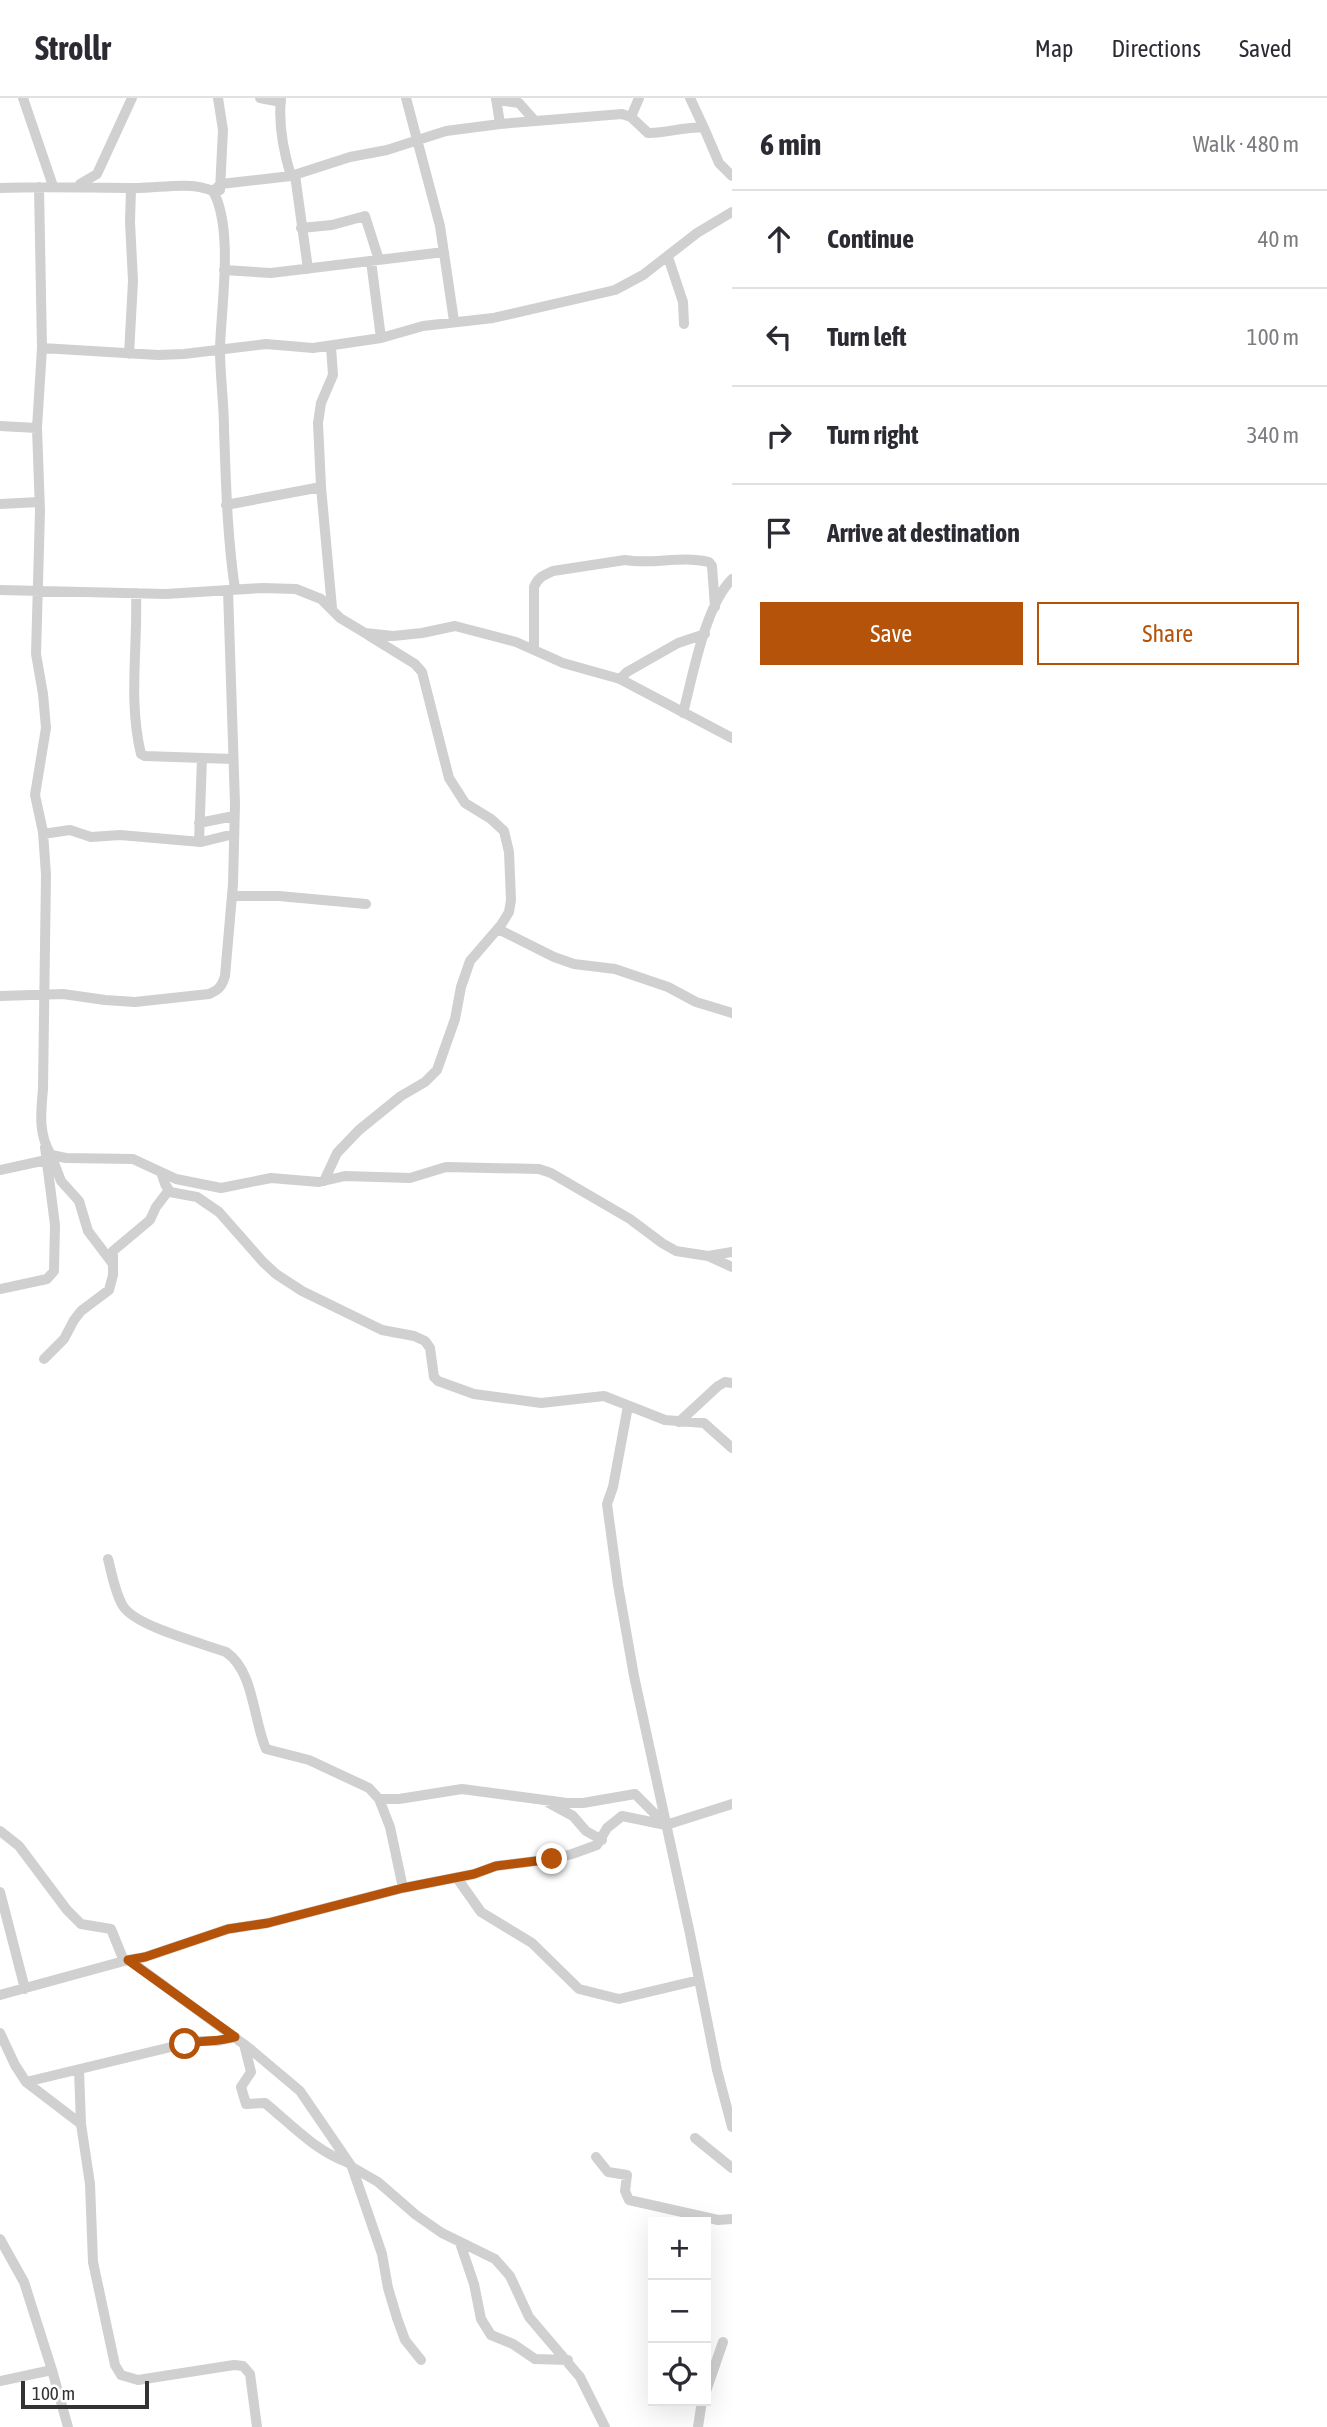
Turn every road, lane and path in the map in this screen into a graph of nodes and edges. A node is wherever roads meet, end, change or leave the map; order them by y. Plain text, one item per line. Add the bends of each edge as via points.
1 (23, 98) edge
2 (132, 98) edge
3 (218, 98) edge
4 (260, 98) edge
5 (406, 98) edge
6 (639, 98) edge
7 (690, 98) edge
8 (496, 99) edge
9 (281, 100) edge
10 (631, 117) junction
11 (535, 121) junction
12 (500, 124) junction
13 (704, 128) junction
14 (419, 139) junction
15 (293, 175) junction
16 (732, 176) edge
17 (53, 186) junction
18 (77, 186) junction
19 (40, 187) junction
20 (0, 188) edge
21 (131, 188) junction
22 (217, 192) junction
23 (730, 210) edge
24 (301, 228) junction
25 (444, 252) junction
26 (668, 257) junction
27 (375, 260) junction
28 (308, 269) junction
29 (225, 270) junction
30 (454, 321) junction
31 (684, 324) dead end
32 (381, 338) junction
33 (331, 347) junction
34 (42, 348) junction
35 (220, 349) junction
36 (129, 354) junction
37 (0, 426) edge
38 (37, 428) junction
39 (321, 487) junction
40 (39, 502) junction
41 (0, 504) edge
42 (226, 505) junction
43 (732, 579) edge
44 (232, 589) junction
45 (0, 590) edge
46 (39, 590) junction
47 (135, 593) junction
48 (715, 607) junction
49 (332, 608) junction
50 (365, 633) junction
51 (705, 634) junction
52 (534, 650) junction
53 (620, 679) junction
54 (683, 712) junction
55 (732, 738) edge
56 (202, 758) junction
57 (233, 759) junction
58 (234, 816) junction
59 (200, 823) junction
60 (43, 834) junction
61 (234, 834) junction
62 (199, 842) junction
63 (232, 896) junction
64 (366, 904) dead end
65 (498, 929) junction
66 (43, 994) junction
67 (0, 996) edge
68 (732, 1013) edge
69 (47, 1154) junction
70 (0, 1170) edge
71 (161, 1172) junction
72 (324, 1181) junction
73 (169, 1190) junction
74 (732, 1252) edge
75 (708, 1256) junction
76 (113, 1264) junction
77 (732, 1267) edge
78 (0, 1289) edge
79 (44, 1359) dead end
80 (732, 1383) edge
81 (628, 1405) junction
82 (680, 1422) junction
83 (732, 1448) edge
84 (108, 1559) dead end
85 (379, 1799) junction
86 (546, 1801) junction
87 (732, 1804) edge
88 (666, 1825) junction
89 (0, 1831) edge
90 (602, 1840) junction
91 (457, 1878) junction
92 (403, 1888) junction
93 (0, 1892) edge
94 (126, 1961) junction
95 (699, 1980) junction
96 (24, 1989) junction
97 (0, 1995) edge
98 (0, 2033) edge
99 (239, 2040) junction
100 (79, 2070) junction
101 (26, 2082) junction
102 (81, 2124) junction
103 (732, 2127) edge
104 (695, 2137) dead end
105 (596, 2157) dead end
106 (350, 2165) junction
107 (732, 2168) edge
108 (732, 2219) edge
109 (0, 2239) edge
110 (460, 2243) junction
111 (723, 2342) dead end
112 (421, 2360) dead end
113 (568, 2360) junction
114 (52, 2370) junction
115 (711, 2376) edge
116 (0, 2381) edge
117 (701, 2406) edge
118 (68, 2427) edge
119 (257, 2427) edge
120 (605, 2427) edge
121 (698, 2427) edge

1 - 17 street
2 - 18 street via 97,174
3 - 22 street via 223,130
4 - 9 street
5 - 14 street
6 - 10 street
7 - 13 street
8 - 11 street via 519,103
8 - 12 street
9 - 15 street via 281,138
10 - 11 street
10 - 13 street via 648,134
11 - 12 street
12 - 14 street
13 - 16 street via 719,163
14 - 15 street
14 - 25 street
15 - 22 street
15 - 24 street
17 - 18 street
17 - 19 street
18 - 21 street
19 - 20 street
19 - 34 street
21 - 22 street via 187,186
21 - 36 street
22 - 29 street
23 - 26 street
24 - 27 street via 365,216
24 - 28 street
25 - 27 street
25 - 30 street
26 - 30 street via 607,293 493,318
26 - 31 street via 683,302
27 - 28 street
27 - 32 street
28 - 29 street via 271,273
29 - 35 street
30 - 32 street
32 - 33 street
33 - 35 street via 265,344
33 - 39 street via 333,374 319,413
34 - 36 street
34 - 38 street
35 - 36 street
35 - 42 street
37 - 38 street
38 - 40 street
39 - 42 street
39 - 49 street
40 - 41 street
40 - 46 street
42 - 44 street
43 - 48 street
44 - 47 street
44 - 49 street via 296,589
44 - 57 street
45 - 46 street
46 - 47 street
46 - 60 street via 36,654 46,728 34,795
47 - 56 street via 133,695 141,754
48 - 51 street
48 - 52 street via 712,566 704,560 625,560 553,572 543,575 534,587
49 - 50 street
50 - 52 street via 393,636 454,626
50 - 65 street via 422,672 449,778 465,803 504,831 511,900
51 - 53 street via 678,643
51 - 54 street
52 - 53 street
53 - 54 street
54 - 55 street
56 - 57 street
56 - 59 street
57 - 58 street
58 - 59 street
58 - 61 street
59 - 62 street
60 - 62 street via 70,830 91,837
60 - 66 street
61 - 62 street
61 - 63 street
63 - 64 street
63 - 66 street via 225,976 217,991 135,1002
65 - 68 street via 554,957 615,969
65 - 72 street via 470,961 437,1070 359,1129 337,1153
66 - 67 street
66 - 69 street via 40,1112
69 - 70 street
69 - 71 street via 133,1159
69 - 76 street via 58,1177 79,1201 89,1231
69 - 78 street via 55,1225 54,1271 47,1279
71 - 72 street via 221,1188 261,1179
71 - 73 street
72 - 75 street via 345,1176 410,1178 446,1167 539,1169 630,1219 676,1251
73 - 76 street via 150,1220 115,1248
73 - 81 street via 197,1197 219,1212 263,1262 302,1292 382,1329 425,1341 434,1377 445,1385 474,1394 541,1403 604,1396
74 - 75 street
75 - 77 street
76 - 79 street via 108,1290 81,1311 64,1339
80 - 82 street via 718,1386
81 - 82 street
81 - 88 street via 607,1504 632,1664
82 - 83 street via 705,1423
84 - 85 street via 119,1597 129,1613 233,1657 246,1680 266,1749 329,1768 369,1788
85 - 86 street via 462,1789
85 - 92 street
86 - 88 street via 583,1803 635,1794
86 - 90 street
87 - 88 street
88 - 90 street via 622,1816 607,1828
88 - 95 street
89 - 94 street via 19,1846 81,1924 111,1929
90 - 91 street via 562,1857 513,1862
91 - 92 street
91 - 95 street via 481,1912 532,1943 579,1989 619,1999
92 - 94 street via 228,1929
93 - 96 street
94 - 96 street
94 - 99 street
95 - 103 street
96 - 97 street
98 - 101 street
99 - 100 street via 200,2041
99 - 106 street via 300,2091
99 - 106 street via 251,2072 241,2087 246,2104 265,2103 308,2141
100 - 101 street
100 - 102 street
101 - 102 street
102 - 119 street via 90,2184 93,2262 115,2365 121,2375 138,2380 243,2366 250,2374
104 - 107 street
105 - 108 street via 608,2172 627,2175 629,2200 718,2220
106 - 110 street
106 - 112 street via 382,2254 405,2340
109 - 114 street via 24,2282
110 - 113 street via 502,2265 528,2317
110 - 113 street via 481,2319 491,2335 535,2359
111 - 115 street
113 - 120 street
114 - 116 street
114 - 118 street
117 - 121 street

